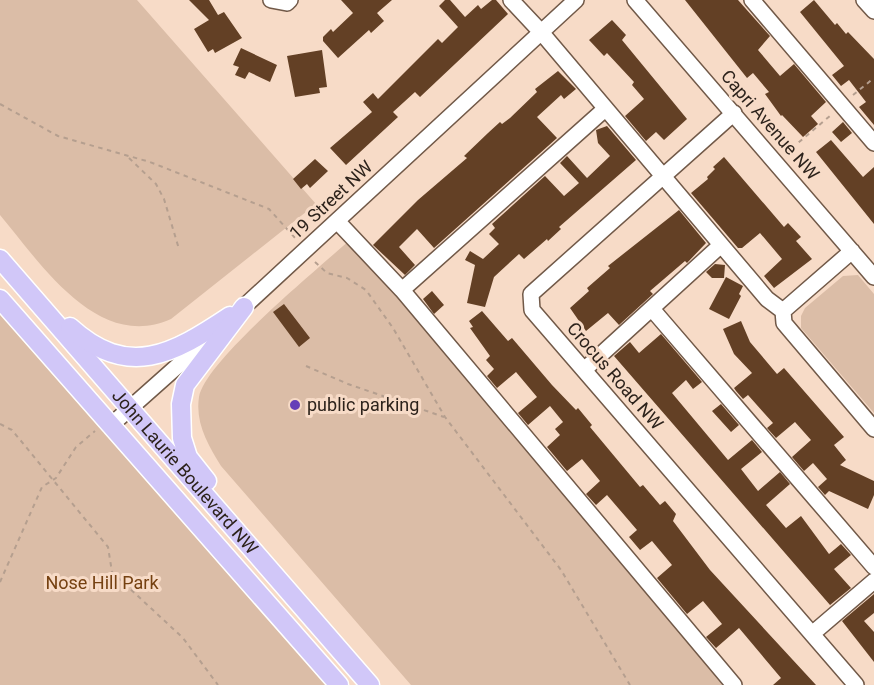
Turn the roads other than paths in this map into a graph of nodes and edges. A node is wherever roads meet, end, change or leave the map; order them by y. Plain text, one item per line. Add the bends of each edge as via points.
1 (271, 0) edge
2 (290, 0) edge
3 (511, 0) edge
4 (576, 0) edge
5 (635, 0) edge
6 (752, 0) edge
7 (864, 0) edge
8 (874, 11) edge
9 (541, 32) junction
10 (604, 109) junction
11 (734, 113) junction
12 (874, 143) edge
13 (663, 177) junction
14 (337, 221) junction
15 (721, 245) junction
16 (852, 251) junction
17 (0, 259) edge
18 (14, 275) junction
19 (874, 277) edge
20 (402, 290) junction
21 (0, 299) edge
22 (244, 307) junction
23 (652, 309) junction
24 (783, 311) junction
25 (584, 370) junction
26 (130, 409) junction
27 (110, 426) junction
28 (874, 429) edge
29 (874, 567) edge
30 (874, 581) edge
31 (812, 634) junction
32 (338, 650) junction
33 (339, 685) edge
34 (369, 685) edge
35 (734, 685) edge
36 (856, 685) edge

1 - 2 street
3 - 9 street
4 - 9 street, 19 Street NW
5 - 11 street, Capri Avenue NW
6 - 12 street
7 - 8 street
9 - 10 street
9 - 14 street, 19 Street NW
10 - 13 street
10 - 20 street
11 - 13 street, Crocus Road NW
11 - 16 street, Capri Avenue NW
13 - 15 street
13 - 25 street, Crocus Road NW via 531,294 532,310
14 - 20 street
14 - 22 street, 19 Street NW
15 - 23 street
15 - 24 street via 766,299
16 - 19 street, Capri Avenue NW
16 - 24 street
17 - 18 main road, John Laurie Boulevard NW
18 - 22 main road via 84,340 120,356 160,355 193,341
18 - 26 main road, John Laurie Boulevard NW
20 - 35 street
21 - 27 main road, John Laurie Boulevard NW
22 - 26 street, 19 Street NW
22 - 32 main road via 185,385 182,438 188,457 304,599
23 - 25 street
23 - 29 street
24 - 28 street via 784,323
25 - 31 street, Crocus Road NW
26 - 27 street, 19 Street NW
26 - 32 main road, John Laurie Boulevard NW
27 - 33 main road, John Laurie Boulevard NW
30 - 31 street
31 - 36 street, Crocus Road NW
32 - 34 main road, John Laurie Boulevard NW

